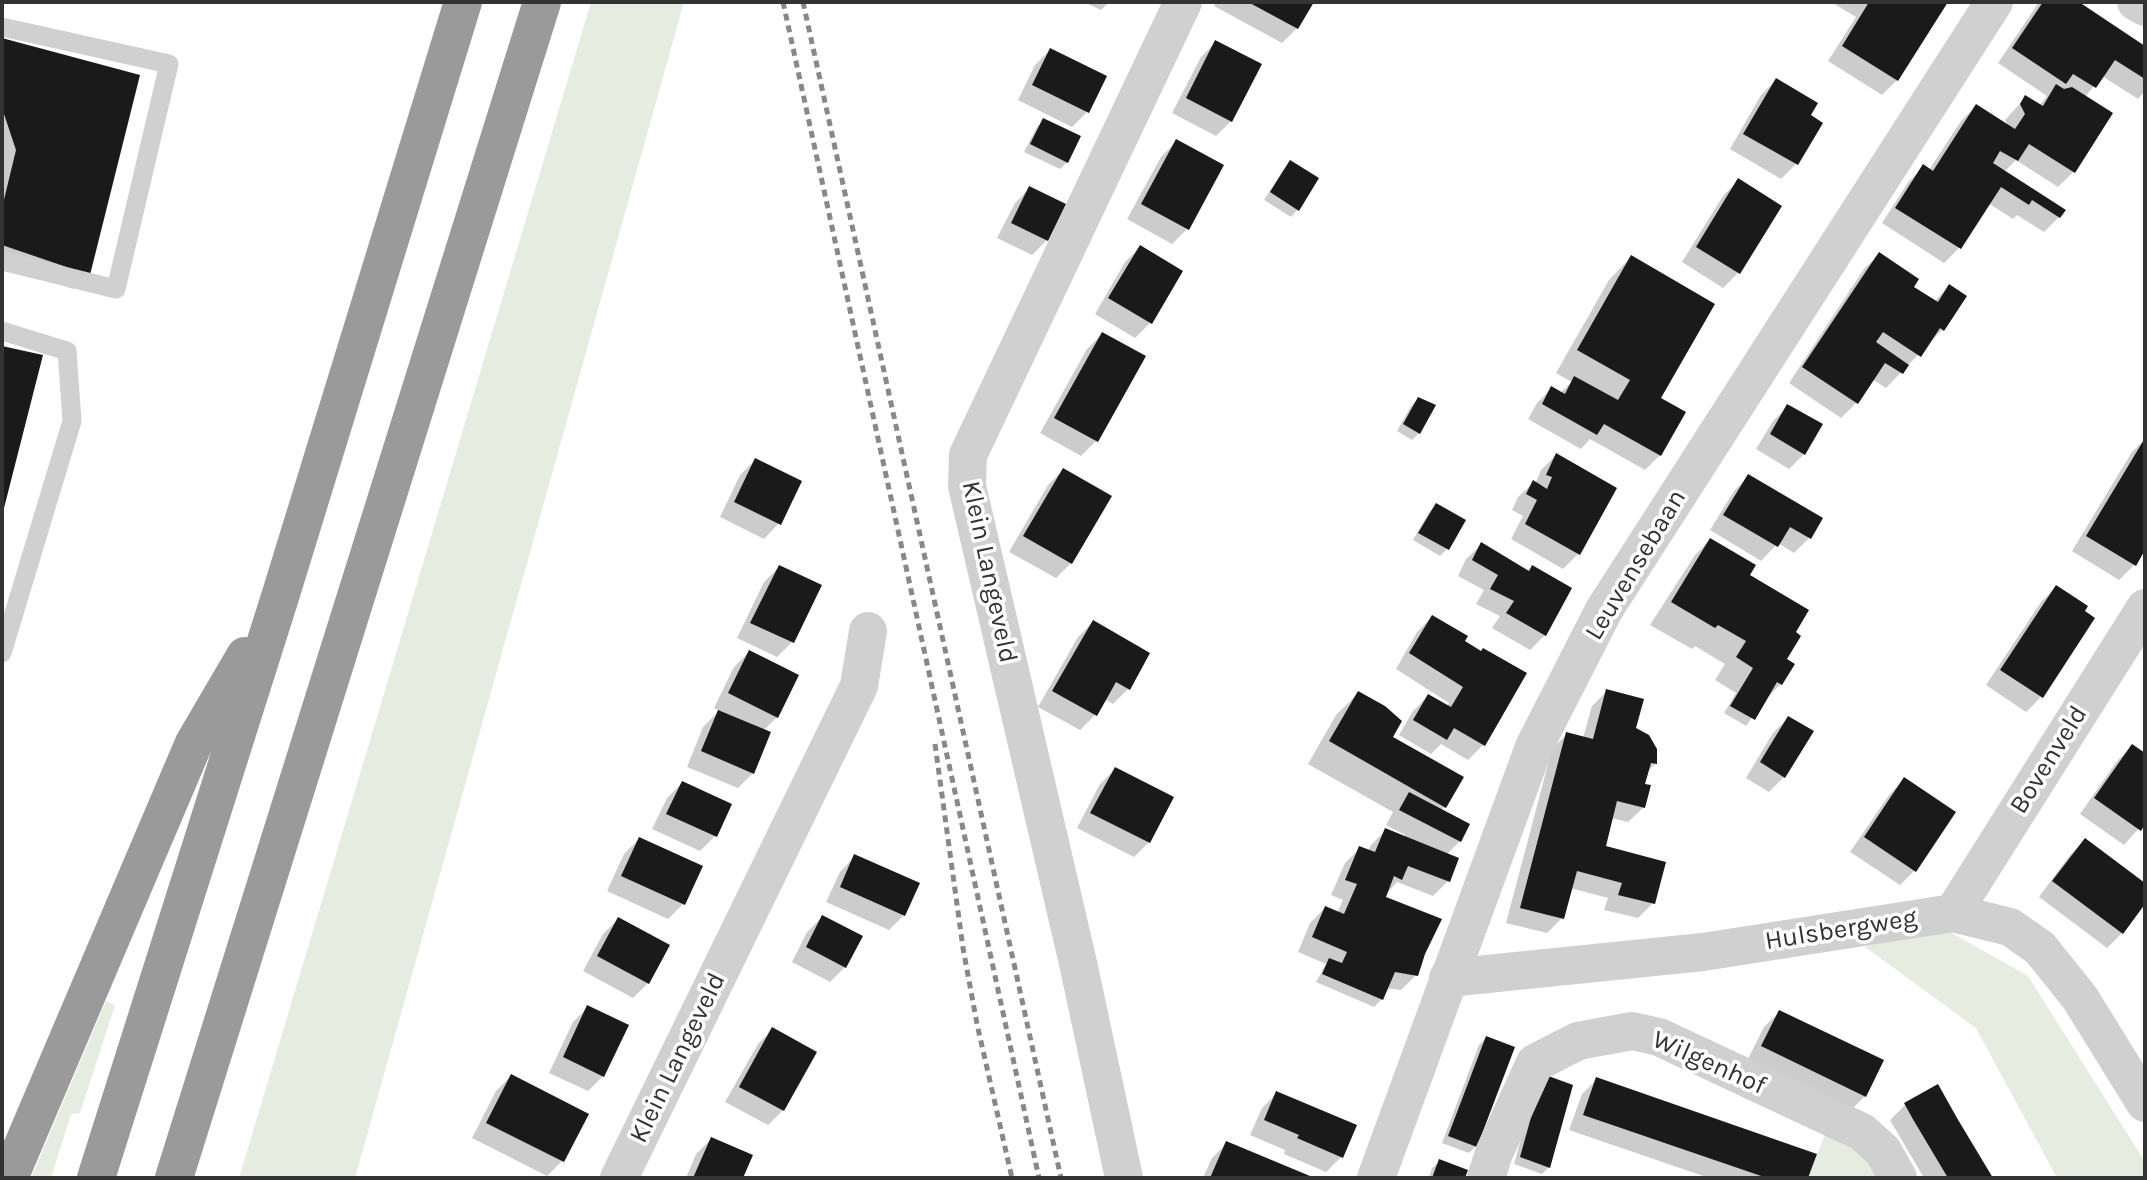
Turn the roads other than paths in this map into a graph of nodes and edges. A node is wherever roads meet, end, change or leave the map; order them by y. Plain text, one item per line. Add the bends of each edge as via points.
1 (463, 2) edge
2 (542, 2) edge
3 (1183, 2) edge
4 (1994, 2) edge
5 (2136, 2) edge
6 (2145, 7) edge
7 (2, 27) edge
8 (2, 261) edge
9 (2, 331) edge
10 (279, 597) junction
11 (2145, 608) edge
12 (868, 631) dead end
13 (2, 653) edge
14 (1953, 913) junction
15 (1448, 978) junction
16 (2145, 1103) edge
17 (9, 1178) edge
18 (96, 1178) edge
19 (174, 1178) edge
20 (620, 1178) edge
21 (1124, 1178) edge
22 (1376, 1178) edge
23 (1486, 1178) edge
24 (1898, 1178) edge

1 - 10 highway
2 - 19 highway
3 - 21 street, Klein Langeveld via 972,445 967,470
4 - 15 street, Leuvensebaan via 1604,610 1534,747
5 - 6 street
7 - 8 lane via 169,64 116,289
9 - 13 lane via 67,351 72,421
10 - 17 highway via 194,743
10 - 18 highway
11 - 14 street, Bovenveld
12 - 20 street, Klein Langeveld via 859,687
14 - 15 street, Hulsbergweg via 1703,952
14 - 16 street, Hulsbergweg via 2010,928 2040,948 2080,998
15 - 22 street, Leuvensebaan
23 - 24 street, Wilgenhof via 1535,1063 1578,1041 1632,1031 1659,1037 1862,1132 1883,1152

